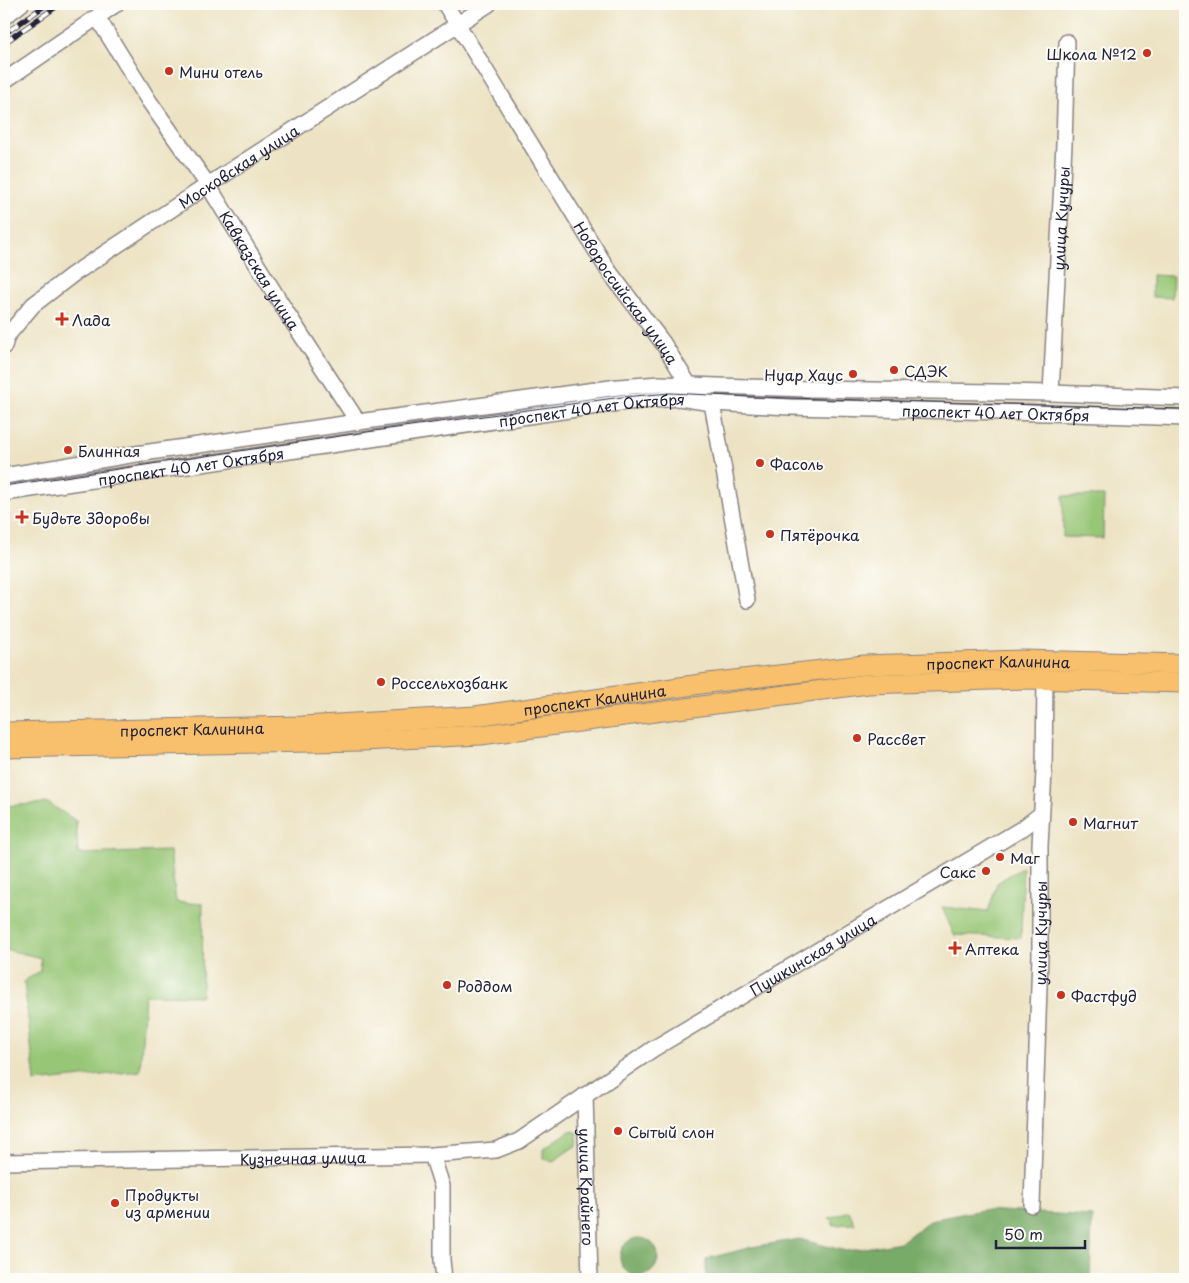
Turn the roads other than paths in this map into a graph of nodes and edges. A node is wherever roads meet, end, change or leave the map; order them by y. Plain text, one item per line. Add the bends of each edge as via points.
1 (21, 4) edge
2 (116, 4) edge
3 (445, 4) edge
4 (489, 4) edge
5 (4, 17) edge
6 (97, 17) junction
7 (458, 24) junction
8 (1067, 42) dead end
9 (4, 81) edge
10 (208, 185) junction
11 (4, 346) edge
12 (689, 385) junction
13 (1051, 393) junction
14 (1185, 398) edge
15 (712, 402) junction
16 (1185, 418) edge
17 (358, 422) junction
18 (4, 476) edge
19 (4, 493) edge
20 (747, 600) dead end
21 (1185, 664) edge
22 (1046, 670) junction
23 (1185, 683) edge
24 (4, 732) edge
25 (4, 748) edge
26 (1041, 814) junction
27 (585, 1095) junction
28 (432, 1155) junction
29 (4, 1162) edge
30 (1032, 1205) dead end
31 (444, 1279) edge
32 (590, 1279) edge

1 - 5 street
2 - 6 street
3 - 7 street, Новороссийская улица
4 - 7 street, Московская улица
6 - 9 street
6 - 10 street, Кавказская улица via 149,101
7 - 10 street, Московская улица
7 - 12 street, Новороссийская улица via 608,270 663,343
8 - 13 street, улица Кучуры
10 - 11 street, Московская улица via 33,305 7,336
10 - 17 street, Кавказская улица
12 - 13 street, проспект 40 лет Октября
12 - 15 street, Новороссийская улица
12 - 17 street, проспект 40 лет Октября via 618,387
13 - 14 street, проспект 40 лет Октября
15 - 16 street, проспект 40 лет Октября
15 - 19 street, проспект 40 лет Октября via 679,398 627,402
15 - 20 street
17 - 18 street, проспект 40 лет Октября
21 - 22 main road, проспект Калинина
22 - 23 main road, проспект Калинина
22 - 24 main road, проспект Калинина via 1022,660 865,665 448,718 303,726
22 - 25 main road, проспект Калинина via 868,684 481,735 362,741
22 - 26 street, улица Кучуры
26 - 27 street, Пушкинская улица via 1023,828 653,1049
26 - 30 street, улица Кучуры
27 - 28 street, Кузнечная улица via 512,1144 496,1150
27 - 32 street, улица Крайнего
28 - 29 street, Кузнечная улица
28 - 31 street via 442,1186

